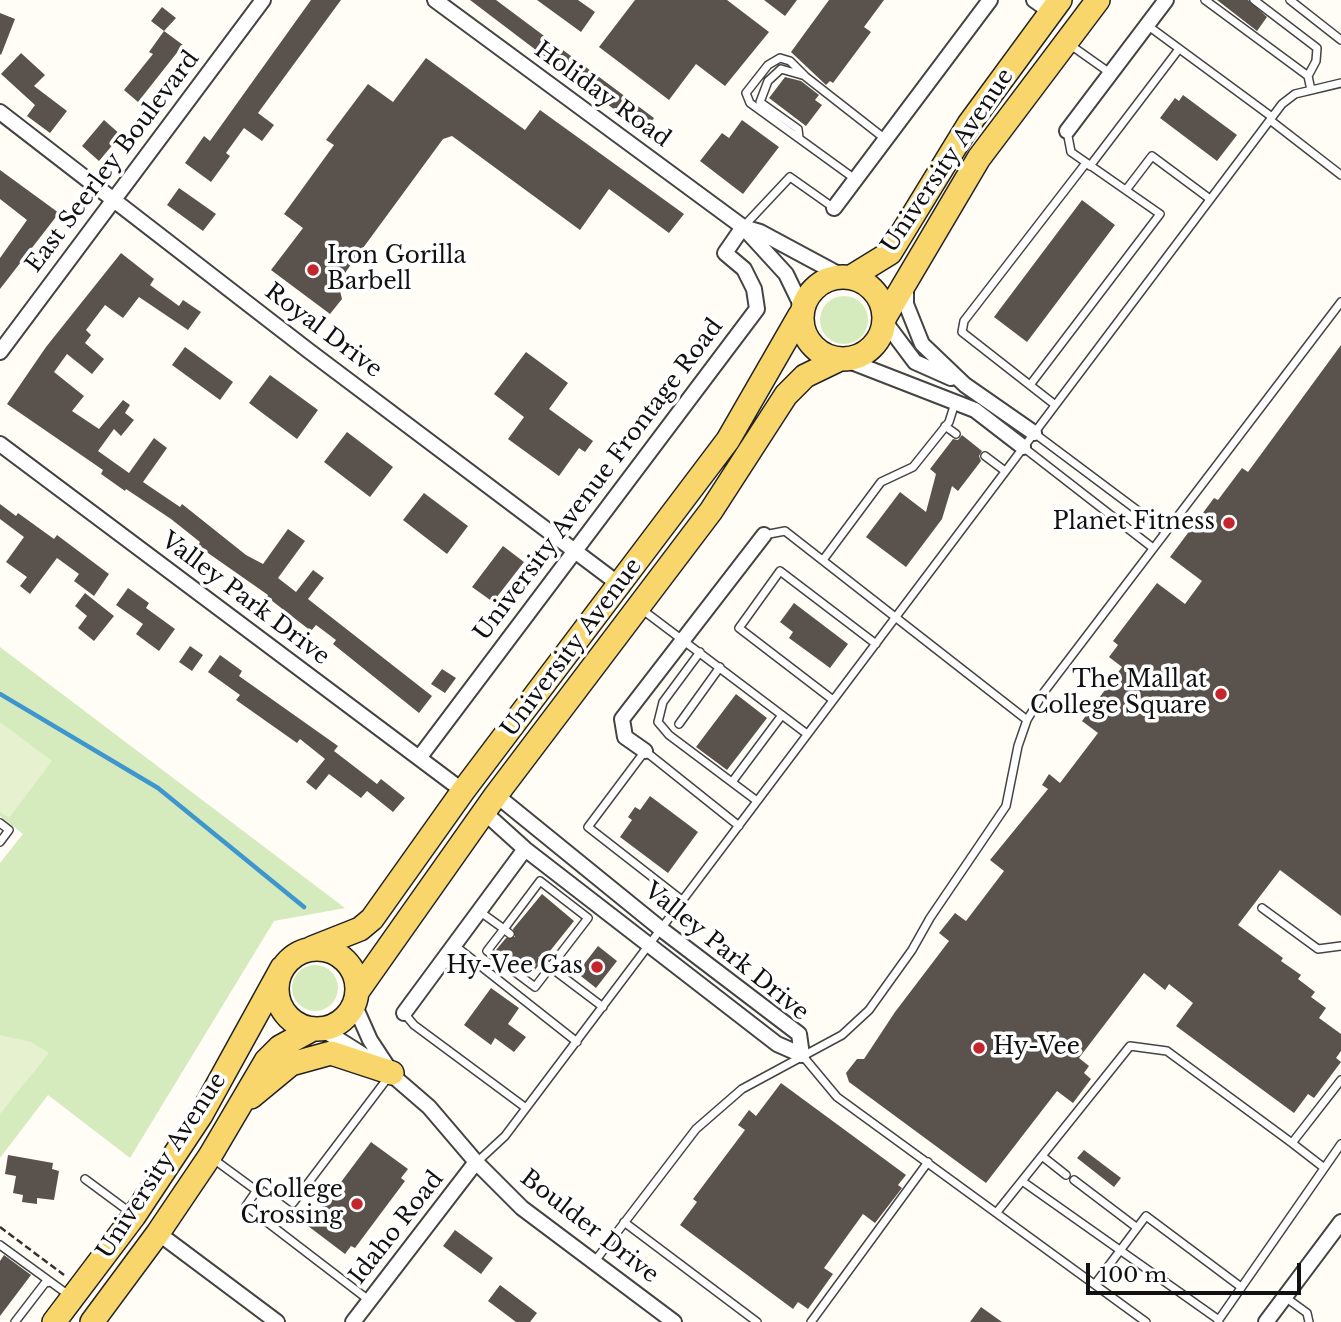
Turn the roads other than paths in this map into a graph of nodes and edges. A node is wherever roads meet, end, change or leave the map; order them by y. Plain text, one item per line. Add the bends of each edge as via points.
1 (263, 0) edge
2 (435, 0) edge
3 (990, 0) edge
4 (1098, 0) edge
5 (1166, 0) edge
6 (1205, 0) edge
7 (1254, 0) edge
8 (1290, 0) edge
9 (1048, 4) edge
10 (1147, 25) junction
11 (1341, 40) edge
12 (1067, 42) junction
13 (1179, 48) junction
14 (1111, 74) junction
15 (1308, 76) junction
16 (806, 77) junction
17 (1341, 83) edge
18 (1311, 90) junction
19 (0, 112) edge
20 (1271, 118) junction
21 (1001, 129) junction
22 (1067, 131) joint
23 (799, 138) junction
24 (884, 138) junction
25 (1088, 165) junction
26 (1341, 175) edge
27 (855, 179) junction
28 (1126, 190) junction
29 (114, 198) junction
30 (1210, 199) junction
31 (834, 208) joint
32 (743, 227) junction
33 (845, 276) junction
34 (906, 285) junction
35 (1341, 302) edge
36 (801, 311) junction
37 (885, 319) junction
38 (0, 352) edge
39 (842, 361) junction
40 (965, 385) junction
41 (1030, 385) junction
42 (955, 402) junction
43 (1054, 404) junction
44 (946, 426) junction
45 (1034, 433) junction
46 (956, 434) dead end
47 (0, 444) edge
48 (1023, 447) junction
49 (985, 456) dead end
50 (1004, 471) junction
51 (1166, 531) junction
52 (764, 535) joint
53 (1153, 548) junction
54 (574, 549) junction
55 (823, 560) junction
56 (620, 585) junction
57 (638, 606) junction
58 (896, 617) junction
59 (683, 640) junction
60 (876, 644) junction
61 (700, 652) junction
62 (720, 667) junction
63 (545, 684) junction
64 (568, 699) junction
65 (833, 700) junction
66 (782, 715) junction
67 (1027, 720) junction
68 (679, 723) dead end
69 (807, 734) junction
70 (645, 751) junction
71 (419, 758) junction
72 (732, 782) junction
73 (463, 791) junction
74 (757, 801) junction
75 (490, 803) junction
76 (0, 823) edge
77 (739, 826) junction
78 (0, 842) edge
79 (525, 849) junction
80 (683, 901) junction
81 (1262, 908) dead end
82 (479, 911) junction
83 (662, 929) junction
84 (507, 931) junction
85 (565, 932) dead end
86 (573, 937) junction
87 (454, 945) junction
88 (649, 945) junction
89 (554, 946) dead end
90 (1341, 946) edge
91 (312, 948) junction
92 (561, 952) junction
93 (542, 961) dead end
94 (550, 967) junction
95 (282, 968) junction
96 (355, 998) junction
97 (603, 1007) junction
98 (404, 1013) joint
99 (317, 1029) junction
100 (577, 1042) junction
101 (802, 1055) junction
102 (392, 1073) junction
103 (1341, 1080) edge
104 (526, 1108) junction
105 (235, 1110) junction
106 (201, 1115) junction
107 (1292, 1143) junction
108 (1341, 1144) edge
109 (210, 1156) junction
110 (1042, 1156) junction
111 (476, 1162) junction
112 (928, 1162) junction
113 (1323, 1167) junction
114 (85, 1179) dead end
115 (1022, 1181) junction
116 (257, 1191) junction
117 (997, 1212) junction
118 (134, 1216) junction
119 (624, 1222) junction
120 (1341, 1222) edge
121 (1136, 1227) junction
122 (158, 1233) junction
123 (0, 1247) edge
124 (1117, 1251) junction
125 (595, 1261) junction
126 (48, 1282) junction
127 (1095, 1284) junction
128 (69, 1287) junction
129 (1241, 1287) junction
130 (1285, 1297) junction
131 (370, 1301) junction
132 (1218, 1321) edge
133 (15, 1322) edge
134 (54, 1322) edge
135 (90, 1322) edge
136 (276, 1322) edge
137 (353, 1322) edge
138 (674, 1322) edge
139 (757, 1322) edge
140 (811, 1322) edge
141 (1146, 1322) edge
142 (1266, 1322) edge
143 (1309, 1322) edge

1 - 29 street, East Seerley Boulevard
2 - 32 street, Holiday Road
3 - 24 street
4 - 12 main road, University Avenue
5 - 10 street
6 - 15 lane
7 - 15 lane via 1317,48
8 - 11 lane
9 - 21 main road via 1052,37 1020,82
9 - 33 main road, University Avenue via 896,245 881,261
10 - 13 lane
10 - 14 street
12 - 14 lane
12 - 21 main road, University Avenue
13 - 20 lane
13 - 25 lane
14 - 22 street
15 - 18 lane
16 - 23 lane via 781,69 768,81 760,102 798,129
16 - 23 lane via 780,58 768,65 746,93 750,103
16 - 24 lane
17 - 18 lane
18 - 20 lane via 1295,94
19 - 29 street, Royal Drive
20 - 26 lane
20 - 30 lane
21 - 34 main road, University Avenue via 979,158
22 - 25 lane via 1071,152
23 - 27 lane
24 - 27 street
25 - 28 lane
25 - 41 lane via 964,321 962,332
27 - 31 street
28 - 30 lane via 1152,156
28 - 41 lane via 1160,214
29 - 38 street, East Seerley Boulevard
29 - 54 street, Royal Drive
30 - 43 lane
31 - 32 lane via 790,177
32 - 33 street, Holiday Road
32 - 36 street, Holiday Road via 786,274
32 - 54 street, University Avenue Frontage Road via 725,253 744,269 757,309
33 - 36 main road via 821,282
33 - 37 main road via 874,292
34 - 37 main road, University Avenue
34 - 40 street via 906,304 922,344
35 - 51 lane
36 - 39 main road via 809,342 820,353
36 - 56 main road, University Avenue via 728,440
37 - 39 main road via 872,348
37 - 40 street via 915,362
39 - 42 street
39 - 57 main road, University Avenue via 805,376 786,395 711,511
40 - 45 street
41 - 43 lane
42 - 44 lane
42 - 48 street via 975,411
43 - 45 lane
44 - 46 lane
44 - 55 lane via 913,467 881,482
45 - 48 lane
45 - 51 lane
47 - 71 street, Valley Park Drive
48 - 50 lane
48 - 53 lane
49 - 50 lane
50 - 58 lane
51 - 53 lane
52 - 55 lane via 785,531
52 - 59 street
53 - 67 lane
54 - 56 street, Royal Drive
54 - 71 street, University Avenue Frontage Road
55 - 58 lane
56 - 63 main road, University Avenue
56 - 64 main road via 623,605 586,657
57 - 59 lane
57 - 64 main road, University Avenue
58 - 60 lane
58 - 67 lane
59 - 61 lane
59 - 70 street via 622,719 625,737
60 - 65 lane
60 - 65 lane via 780,571 739,628
61 - 62 lane
61 - 72 lane via 663,702 658,722
62 - 66 lane
62 - 68 lane
63 - 73 main road, University Avenue
63 - 75 main road via 535,721 492,780
64 - 75 main road, University Avenue
65 - 69 lane
66 - 69 lane
66 - 72 lane
67 - 101 lane via 1006,806 912,950 856,1025
69 - 74 lane
70 - 77 lane
70 - 80 lane via 588,827
71 - 73 street, Valley Park Drive
72 - 74 lane
73 - 91 main road, University Avenue via 372,919 360,929
74 - 77 lane
75 - 79 street, Valley Park Drive
75 - 83 street, Valley Park Drive
75 - 96 main road, University Avenue
76 - 78 lane via 9,830
77 - 80 lane
79 - 82 street
79 - 88 street, Valley Park Drive
80 - 83 lane
81 - 90 lane via 1318,949
82 - 84 lane
82 - 87 street
83 - 88 lane
83 - 101 street, Valley Park Drive via 799,1034
84 - 86 lane via 540,881 588,918
84 - 94 lane via 487,951 535,987
85 - 86 lane
86 - 92 lane
87 - 98 street
87 - 100 lane
88 - 97 lane
88 - 101 street, Valley Park Drive via 777,1044
89 - 92 lane
91 - 95 main road
91 - 96 main road via 345,959 352,969
92 - 94 lane
93 - 94 lane
94 - 97 lane
95 - 99 main road via 278,1002 292,1021
95 - 106 main road, University Avenue
96 - 99 main road via 341,1021
96 - 102 street, Boulder Drive via 370,1040
97 - 100 lane
98 - 104 lane
99 - 102 street, Boulder Drive
99 - 105 main road, University Avenue via 280,1047 265,1061
100 - 104 lane
101 - 112 lane via 837,1097
101 - 119 lane via 742,1089 696,1129
102 - 105 main road via 331,1053 291,1064
102 - 111 street, Boulder Drive via 429,1107
102 - 116 lane via 293,1203 263,1181
103 - 107 lane
104 - 111 lane via 505,1136
105 - 109 main road, University Avenue
106 - 118 main road, University Avenue
106 - 122 main road via 196,1149 160,1202
107 - 110 lane via 1167,1051 1130,1046
107 - 113 lane
108 - 113 lane
109 - 116 lane
109 - 122 main road, University Avenue
110 - 115 lane
110 - 121 lane
111 - 125 street, Boulder Drive via 522,1208
111 - 131 street, Idaho Road
112 - 117 lane
112 - 140 lane
113 - 129 lane
114 - 118 lane
115 - 117 lane
115 - 124 lane
116 - 131 lane via 246,1206
117 - 127 lane
118 - 128 main road, University Avenue
118 - 135 main road via 133,1240 95,1293
119 - 125 lane
119 - 139 lane
120 - 130 street
121 - 124 lane
121 - 129 lane via 1146,1216
122 - 135 main road, University Avenue
122 - 136 street
123 - 126 lane
124 - 127 lane
124 - 132 lane
125 - 138 street, Boulder Drive
126 - 128 lane
126 - 133 lane
127 - 141 lane
128 - 134 main road, University Avenue
129 - 132 lane
130 - 142 street
130 - 143 lane via 1307,1314
131 - 137 street, Idaho Road

